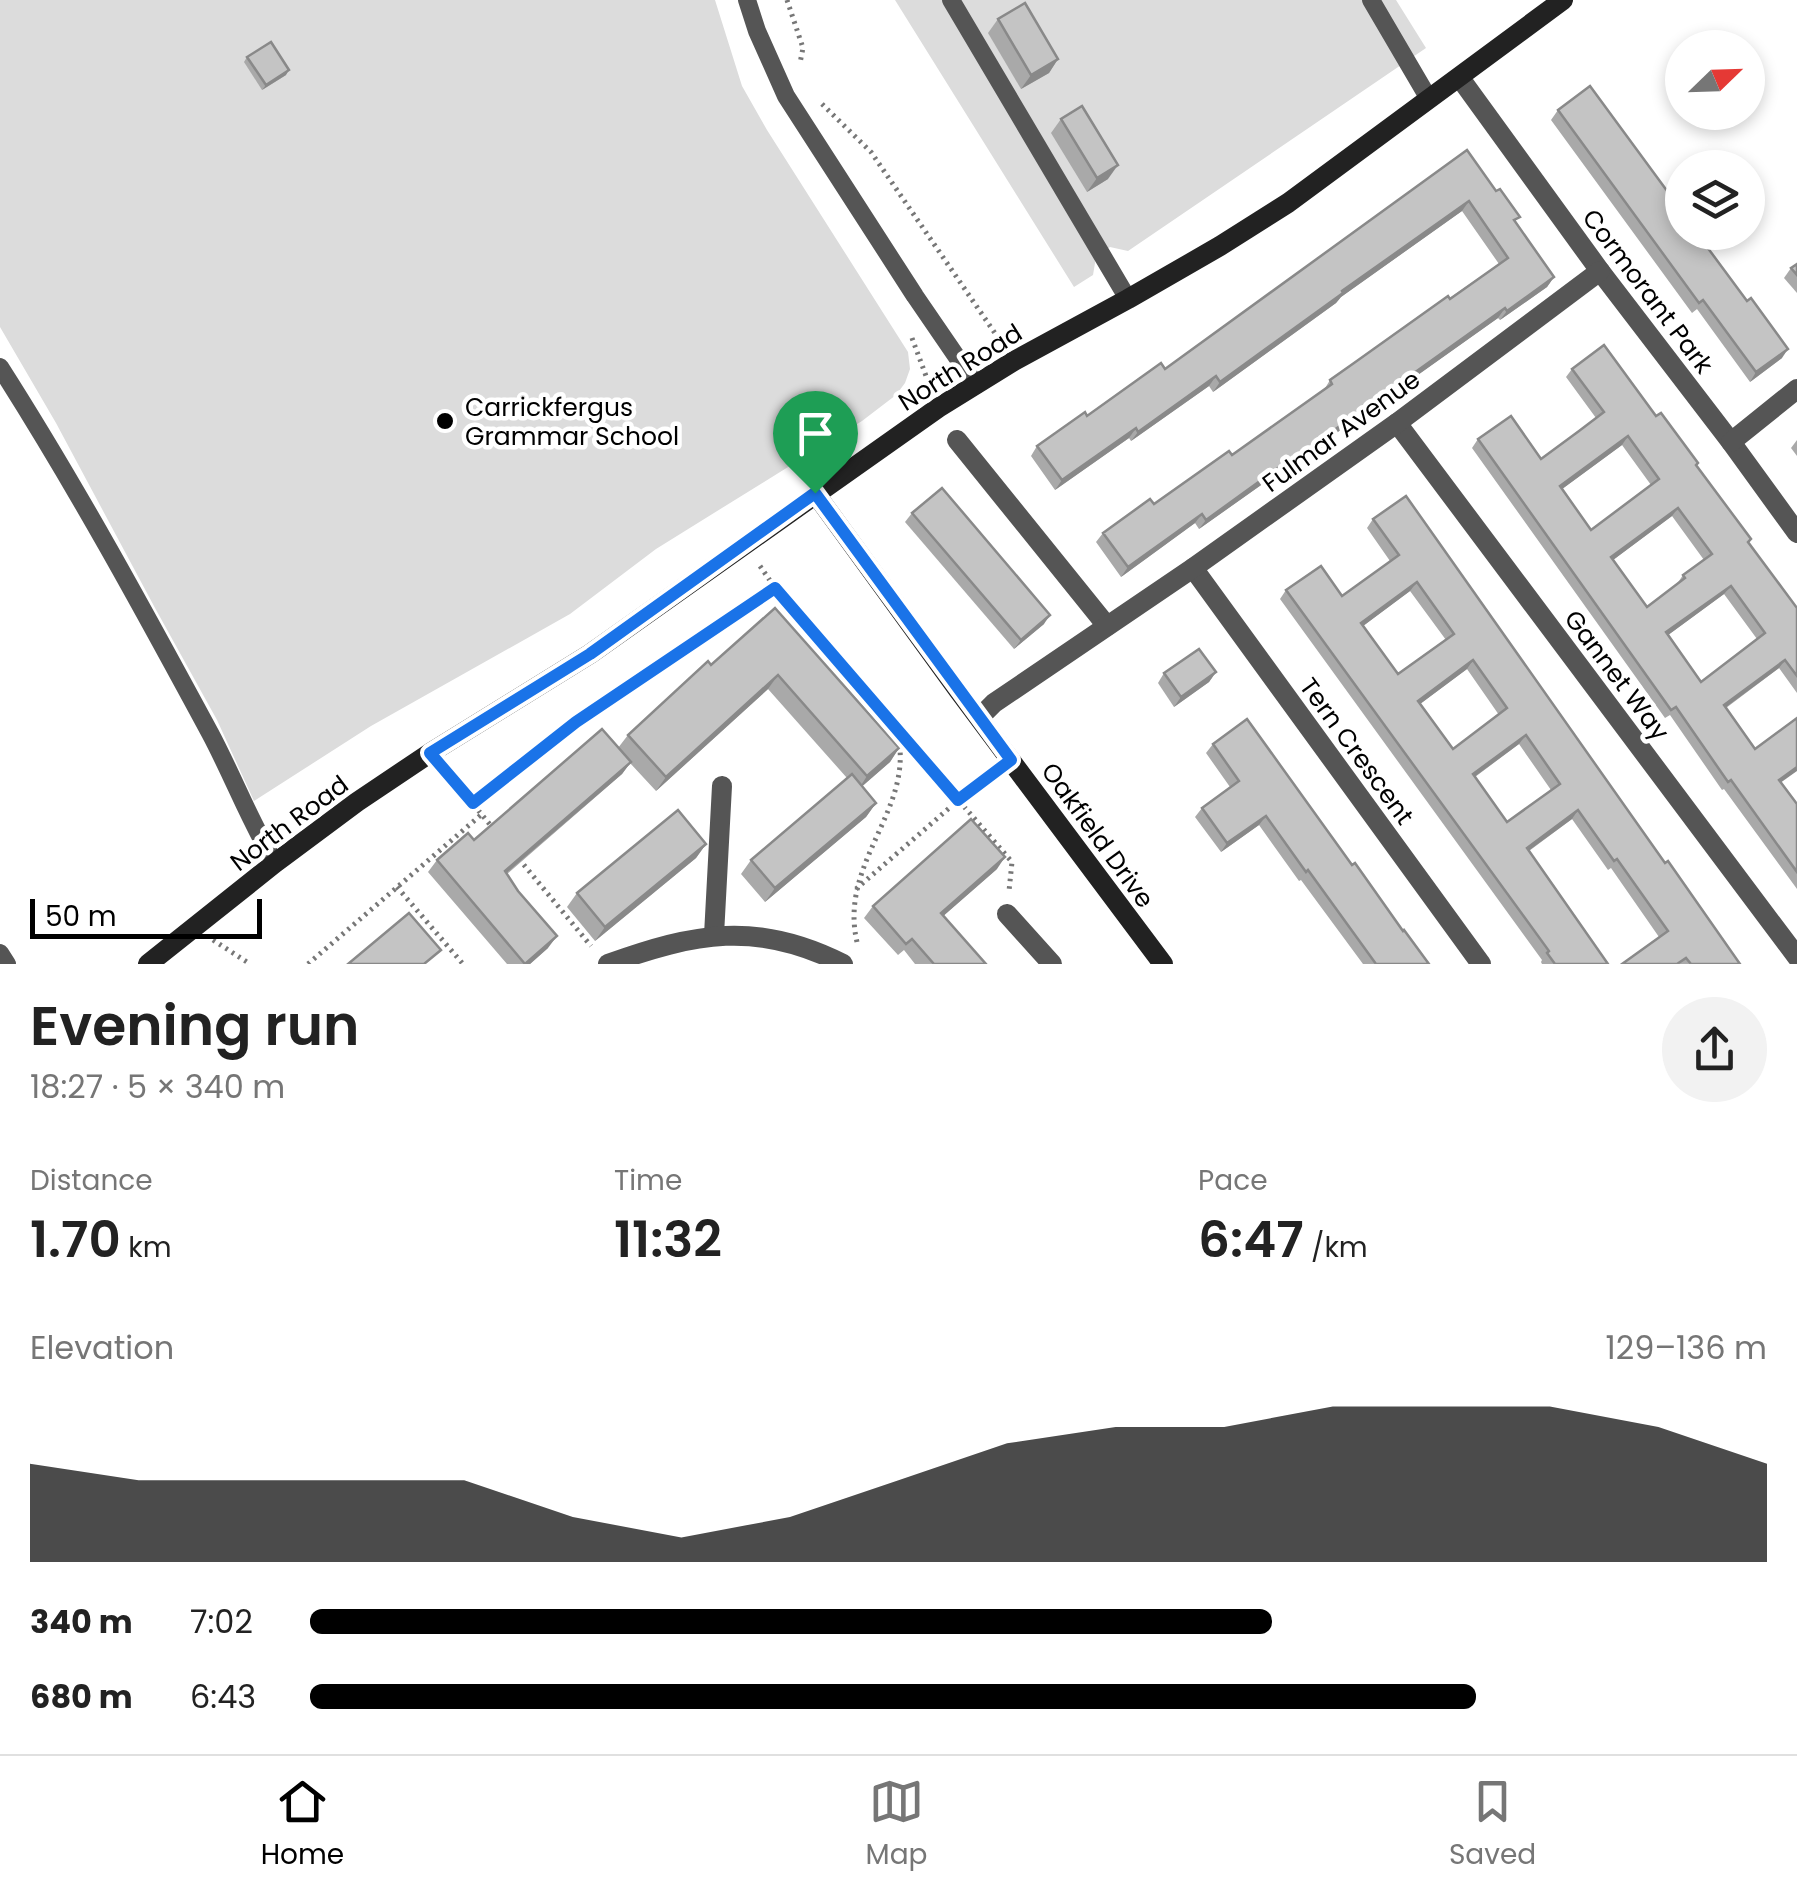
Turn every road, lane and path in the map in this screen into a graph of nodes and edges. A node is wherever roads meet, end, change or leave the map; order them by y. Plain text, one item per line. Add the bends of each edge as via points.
1 (746, 0) edge
2 (787, 0) edge
3 (952, 0) edge
4 (1371, 0) edge
5 (1562, 0) edge
6 (800, 64) dead end
7 (1460, 78) junction
8 (1429, 99) junction
9 (822, 104) dead end
10 (1600, 271) junction
11 (1128, 300) junction
12 (1014, 361) junction
13 (0, 368) edge
14 (976, 385) junction
15 (1797, 389) edge
16 (1398, 423) junction
17 (957, 440) dead end
18 (1732, 442) junction
19 (815, 493) junction
20 (1797, 533) edge
21 (1192, 568) junction
22 (1107, 626) junction
23 (980, 717) junction
24 (896, 730) junction
25 (430, 753) junction
26 (1011, 760) junction
27 (722, 786) dead end
28 (958, 800) junction
29 (473, 803) junction
30 (482, 814) junction
31 (494, 829) edge
32 (519, 859) edge
33 (276, 863) junction
34 (397, 888) junction
35 (856, 890) junction
36 (1007, 914) joint
37 (194, 928) junction
38 (714, 935) junction
39 (0, 952) edge
40 (601, 956) edge
41 (851, 957) edge
42 (1797, 957) edge
43 (6, 964) edge
44 (148, 964) edge
45 (250, 964) edge
46 (308, 964) edge
47 (463, 964) edge
48 (1052, 964) edge
49 (1163, 964) edge
50 (1480, 964) edge

1 - 14 lane via 786,96
2 - 6 path via 802,48
3 - 11 lane
4 - 8 lane
5 - 7 street, North Road
7 - 8 street, North Road
7 - 10 street, Cormorant Park
8 - 11 street, North Road via 1288,204
9 - 12 path via 871,152
10 - 16 street, Fulmar Avenue
10 - 18 street, Cormorant Park
11 - 12 street, North Road
12 - 14 street, North Road
13 - 33 lane via 134,592
14 - 19 street, North Road
15 - 18 street
16 - 21 street, Fulmar Avenue
16 - 42 street, Gannet Way
17 - 22 street
18 - 20 street, Cormorant Park
19 - 23 street, Oakfield Drive
19 - 25 street, North Road via 590,654
21 - 22 street, Fulmar Avenue
21 - 50 street, Tern Crescent
22 - 23 street, Fulmar Avenue
23 - 26 street, Oakfield Drive
24 - 28 path
24 - 29 path via 775,588 576,722
24 - 35 path via 900,770
25 - 29 path
25 - 33 street, North Road
26 - 28 path
26 - 49 street, Oakfield Drive
27 - 38 street
28 - 35 path
28 - 36 path via 1012,862
29 - 30 path
30 - 31 path
30 - 34 path
32 - 40 path
33 - 37 street, North Road
34 - 46 path
34 - 47 path
35 - 41 path
36 - 48 street
37 - 44 street, North Road
37 - 45 path
38 - 40 street
38 - 41 street via 778,940
39 - 43 lane

